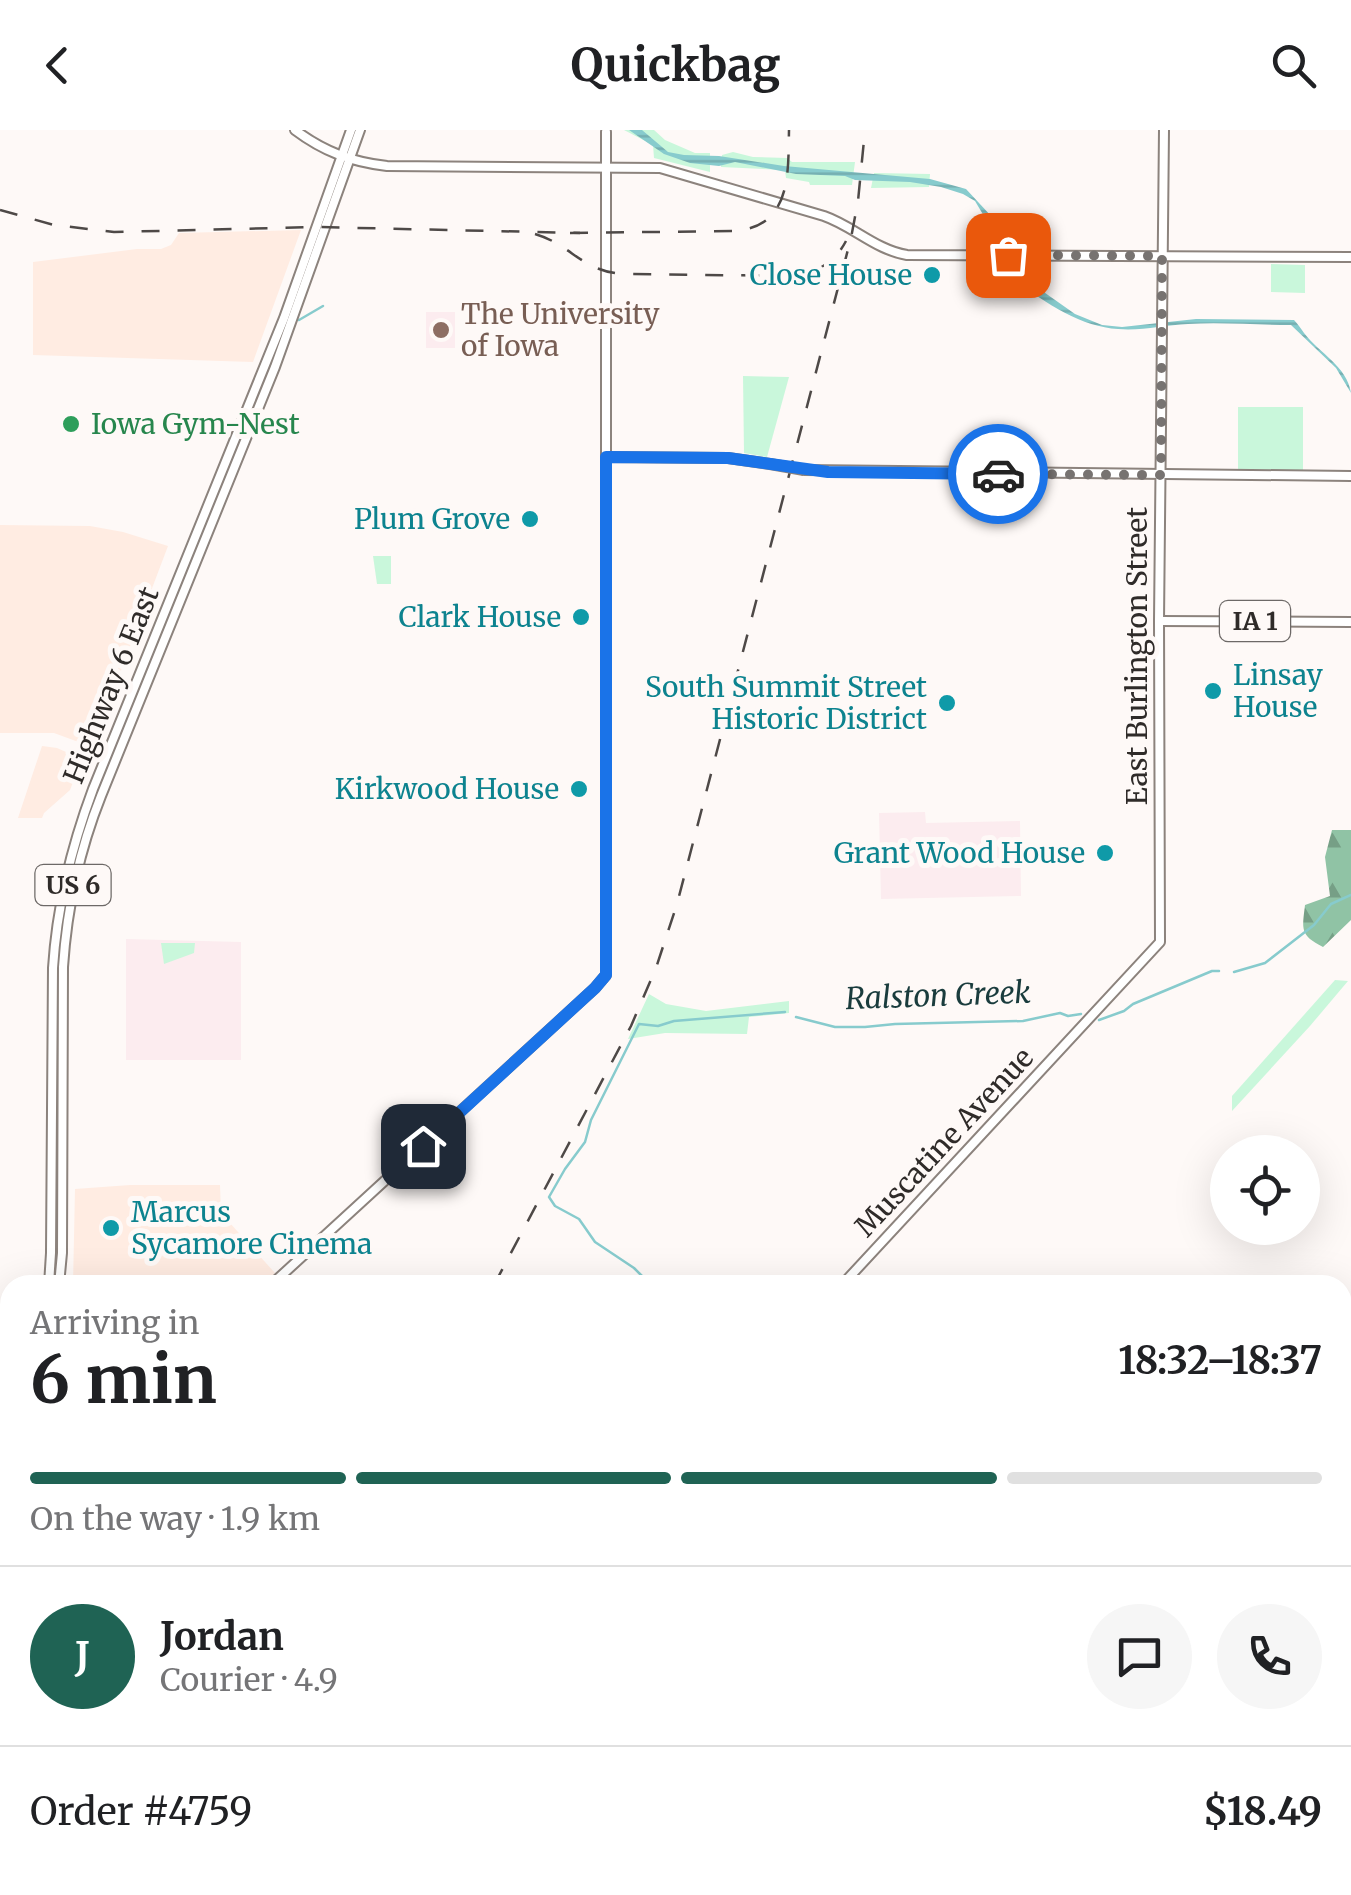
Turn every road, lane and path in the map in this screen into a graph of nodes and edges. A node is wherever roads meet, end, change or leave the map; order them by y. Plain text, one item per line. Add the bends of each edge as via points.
1 (294, 130) edge
2 (351, 130) edge
3 (360, 130) edge
4 (1164, 130) edge
5 (606, 132) dead end
6 (345, 159) junction
7 (607, 168) junction
8 (1162, 256) junction
9 (1351, 258) edge
10 (606, 457) junction
11 (1161, 475) junction
12 (1347, 476) edge
13 (1158, 620) junction
14 (1351, 622) edge
15 (1160, 942) joint
16 (50, 1275) edge
17 (60, 1275) edge
18 (283, 1275) edge
19 (851, 1275) edge

1 - 6 main road
2 - 6 main road, Highway 6 East / US 6
3 - 6 main road, Highway 6 East / US 6
4 - 8 main road, East Burlington Street
5 - 7 main road
6 - 7 main road via 394,167
6 - 16 main road, Highway 6 East / US 6 via 68,862 53,968
6 - 17 main road, Highway 6 East / US 6 via 282,350 79,862 63,968
7 - 8 main road via 660,168 710,182 833,219 898,254
7 - 10 main road
8 - 9 main road
8 - 11 main road, East Burlington Street
10 - 11 main road, bridge via 728,458 804,470
10 - 18 main road via 606,975
11 - 12 main road
11 - 13 main road, East Burlington Street
13 - 14 main road, IA 1
13 - 15 main road, East Burlington Street
15 - 19 main road, Muscatine Avenue

